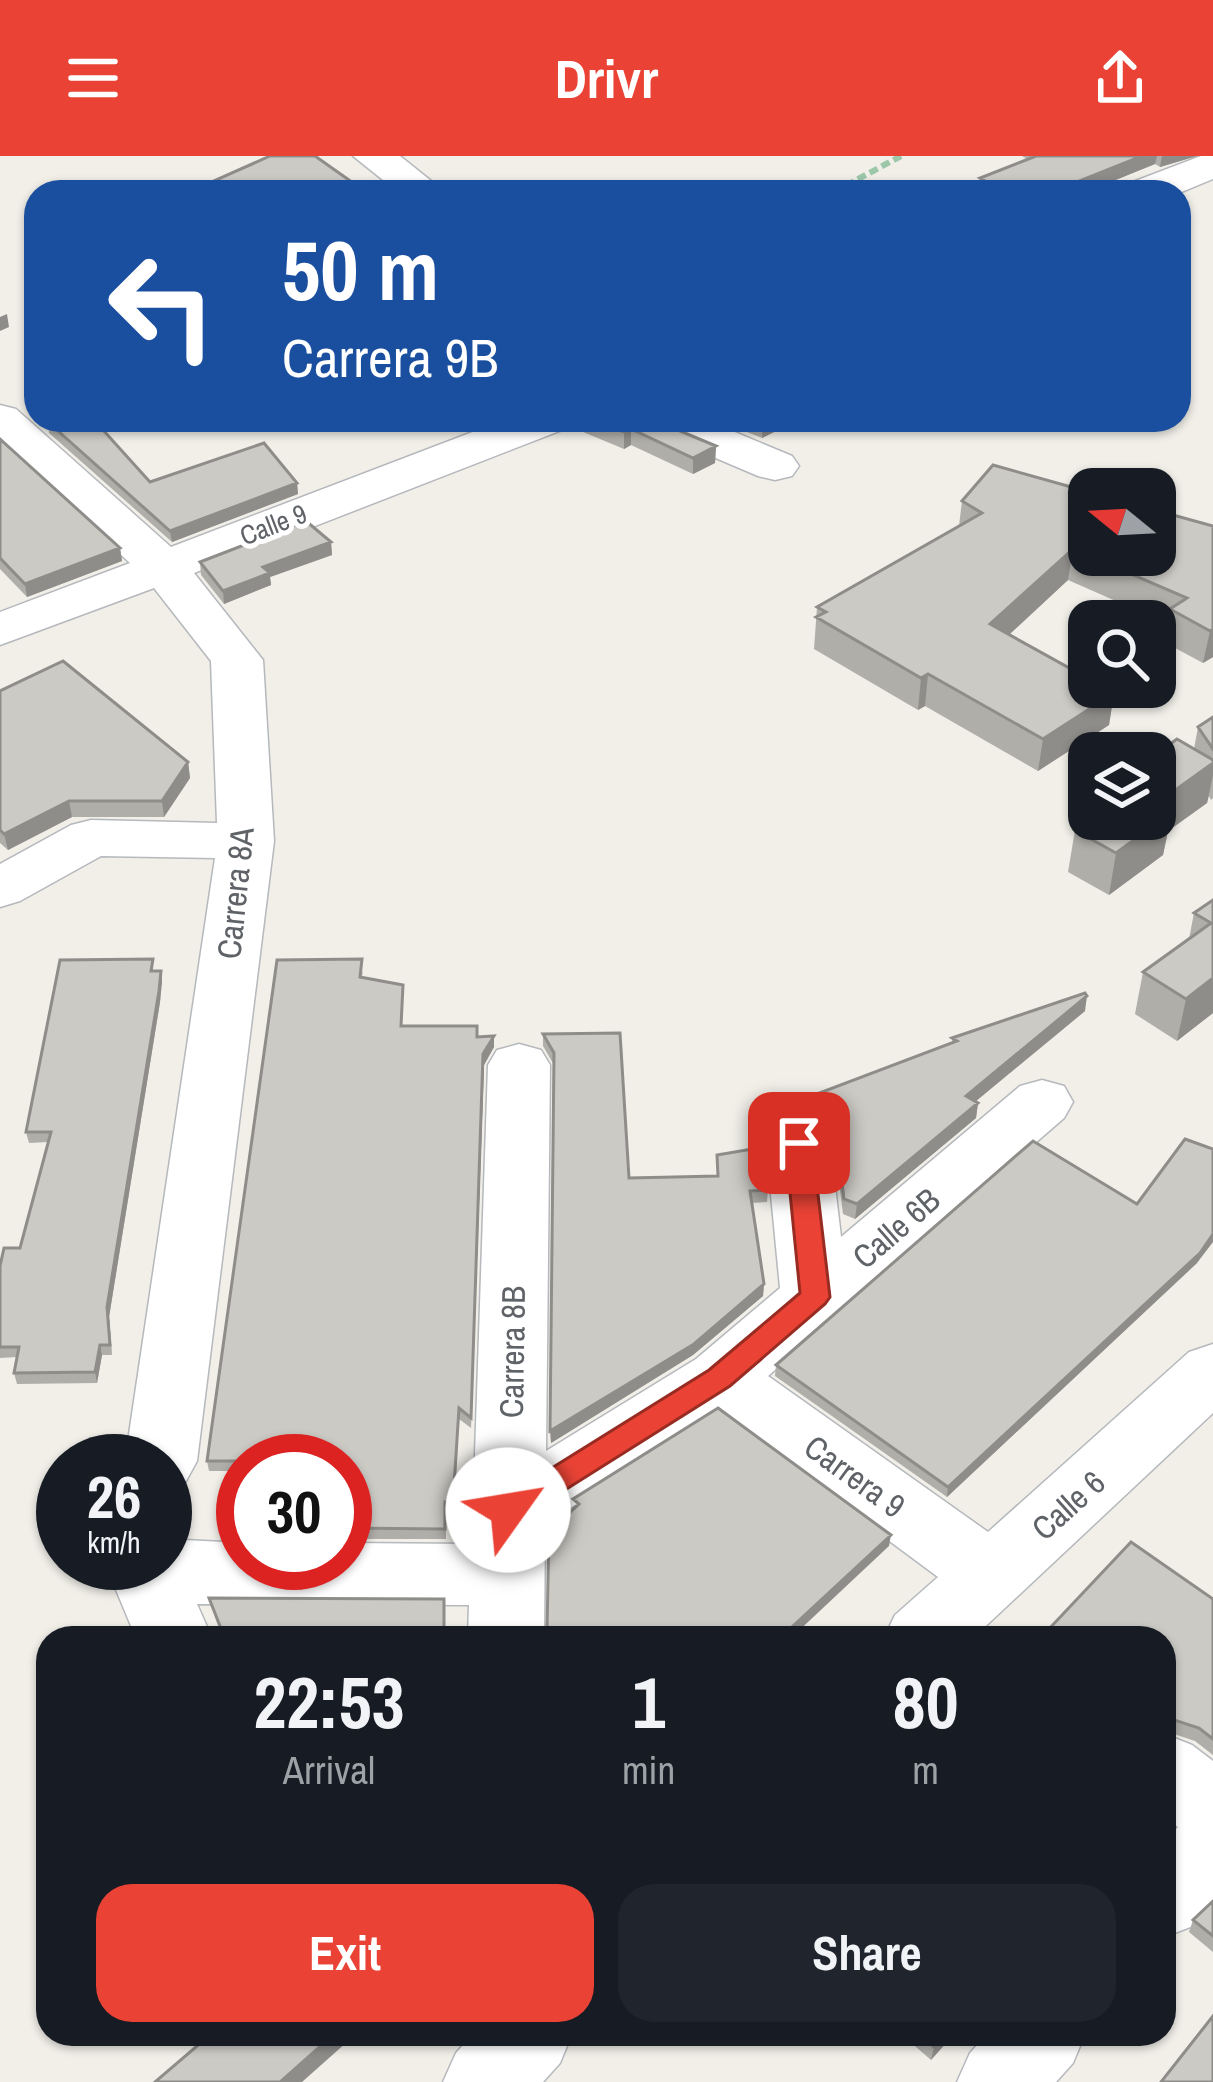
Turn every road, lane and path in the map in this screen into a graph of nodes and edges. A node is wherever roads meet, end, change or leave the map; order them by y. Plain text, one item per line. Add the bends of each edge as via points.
1 (373, 156) edge
2 (901, 156) edge
3 (1213, 165) edge
4 (408, 180) edge
5 (856, 180) edge
6 (1182, 180) edge
7 (0, 419) edge
8 (515, 432) edge
9 (694, 432) edge
10 (775, 466) dead end
11 (163, 566) junction
12 (0, 630) edge
13 (246, 842) junction
14 (0, 888) edge
15 (519, 1065) dead end
16 (1042, 1102) dead end
17 (799, 1143) dead end
18 (815, 1297) junction
19 (1213, 1371) edge
20 (719, 1378) junction
21 (165, 1434) edge
22 (508, 1574) edge
23 (156, 1591) edge
24 (968, 1614) edge
25 (1176, 1778) edge
26 (1213, 1808) edge
27 (1213, 1845) edge
28 (1176, 1887) edge
29 (519, 2046) edge
30 (1032, 2046) edge
31 (486, 2082) edge
32 (1000, 2082) edge

1 - 4 street
2 - 5 path
3 - 6 street
7 - 11 street, Carrera 8A
8 - 11 street, Calle 9
9 - 10 street
11 - 12 street, Calle 9
11 - 13 street, Carrera 8A via 237,660
13 - 14 street via 91,838
13 - 21 street, Carrera 8A
15 - 22 street, Carrera 8B
16 - 18 street, Calle 6B
17 - 18 street
18 - 20 street, Calle 6B
19 - 24 street, Calle 6
20 - 22 street, Calle 6B
20 - 24 street, Carrera 9
22 - 23 street
25 - 26 street
27 - 28 street
29 - 31 street
30 - 32 street

